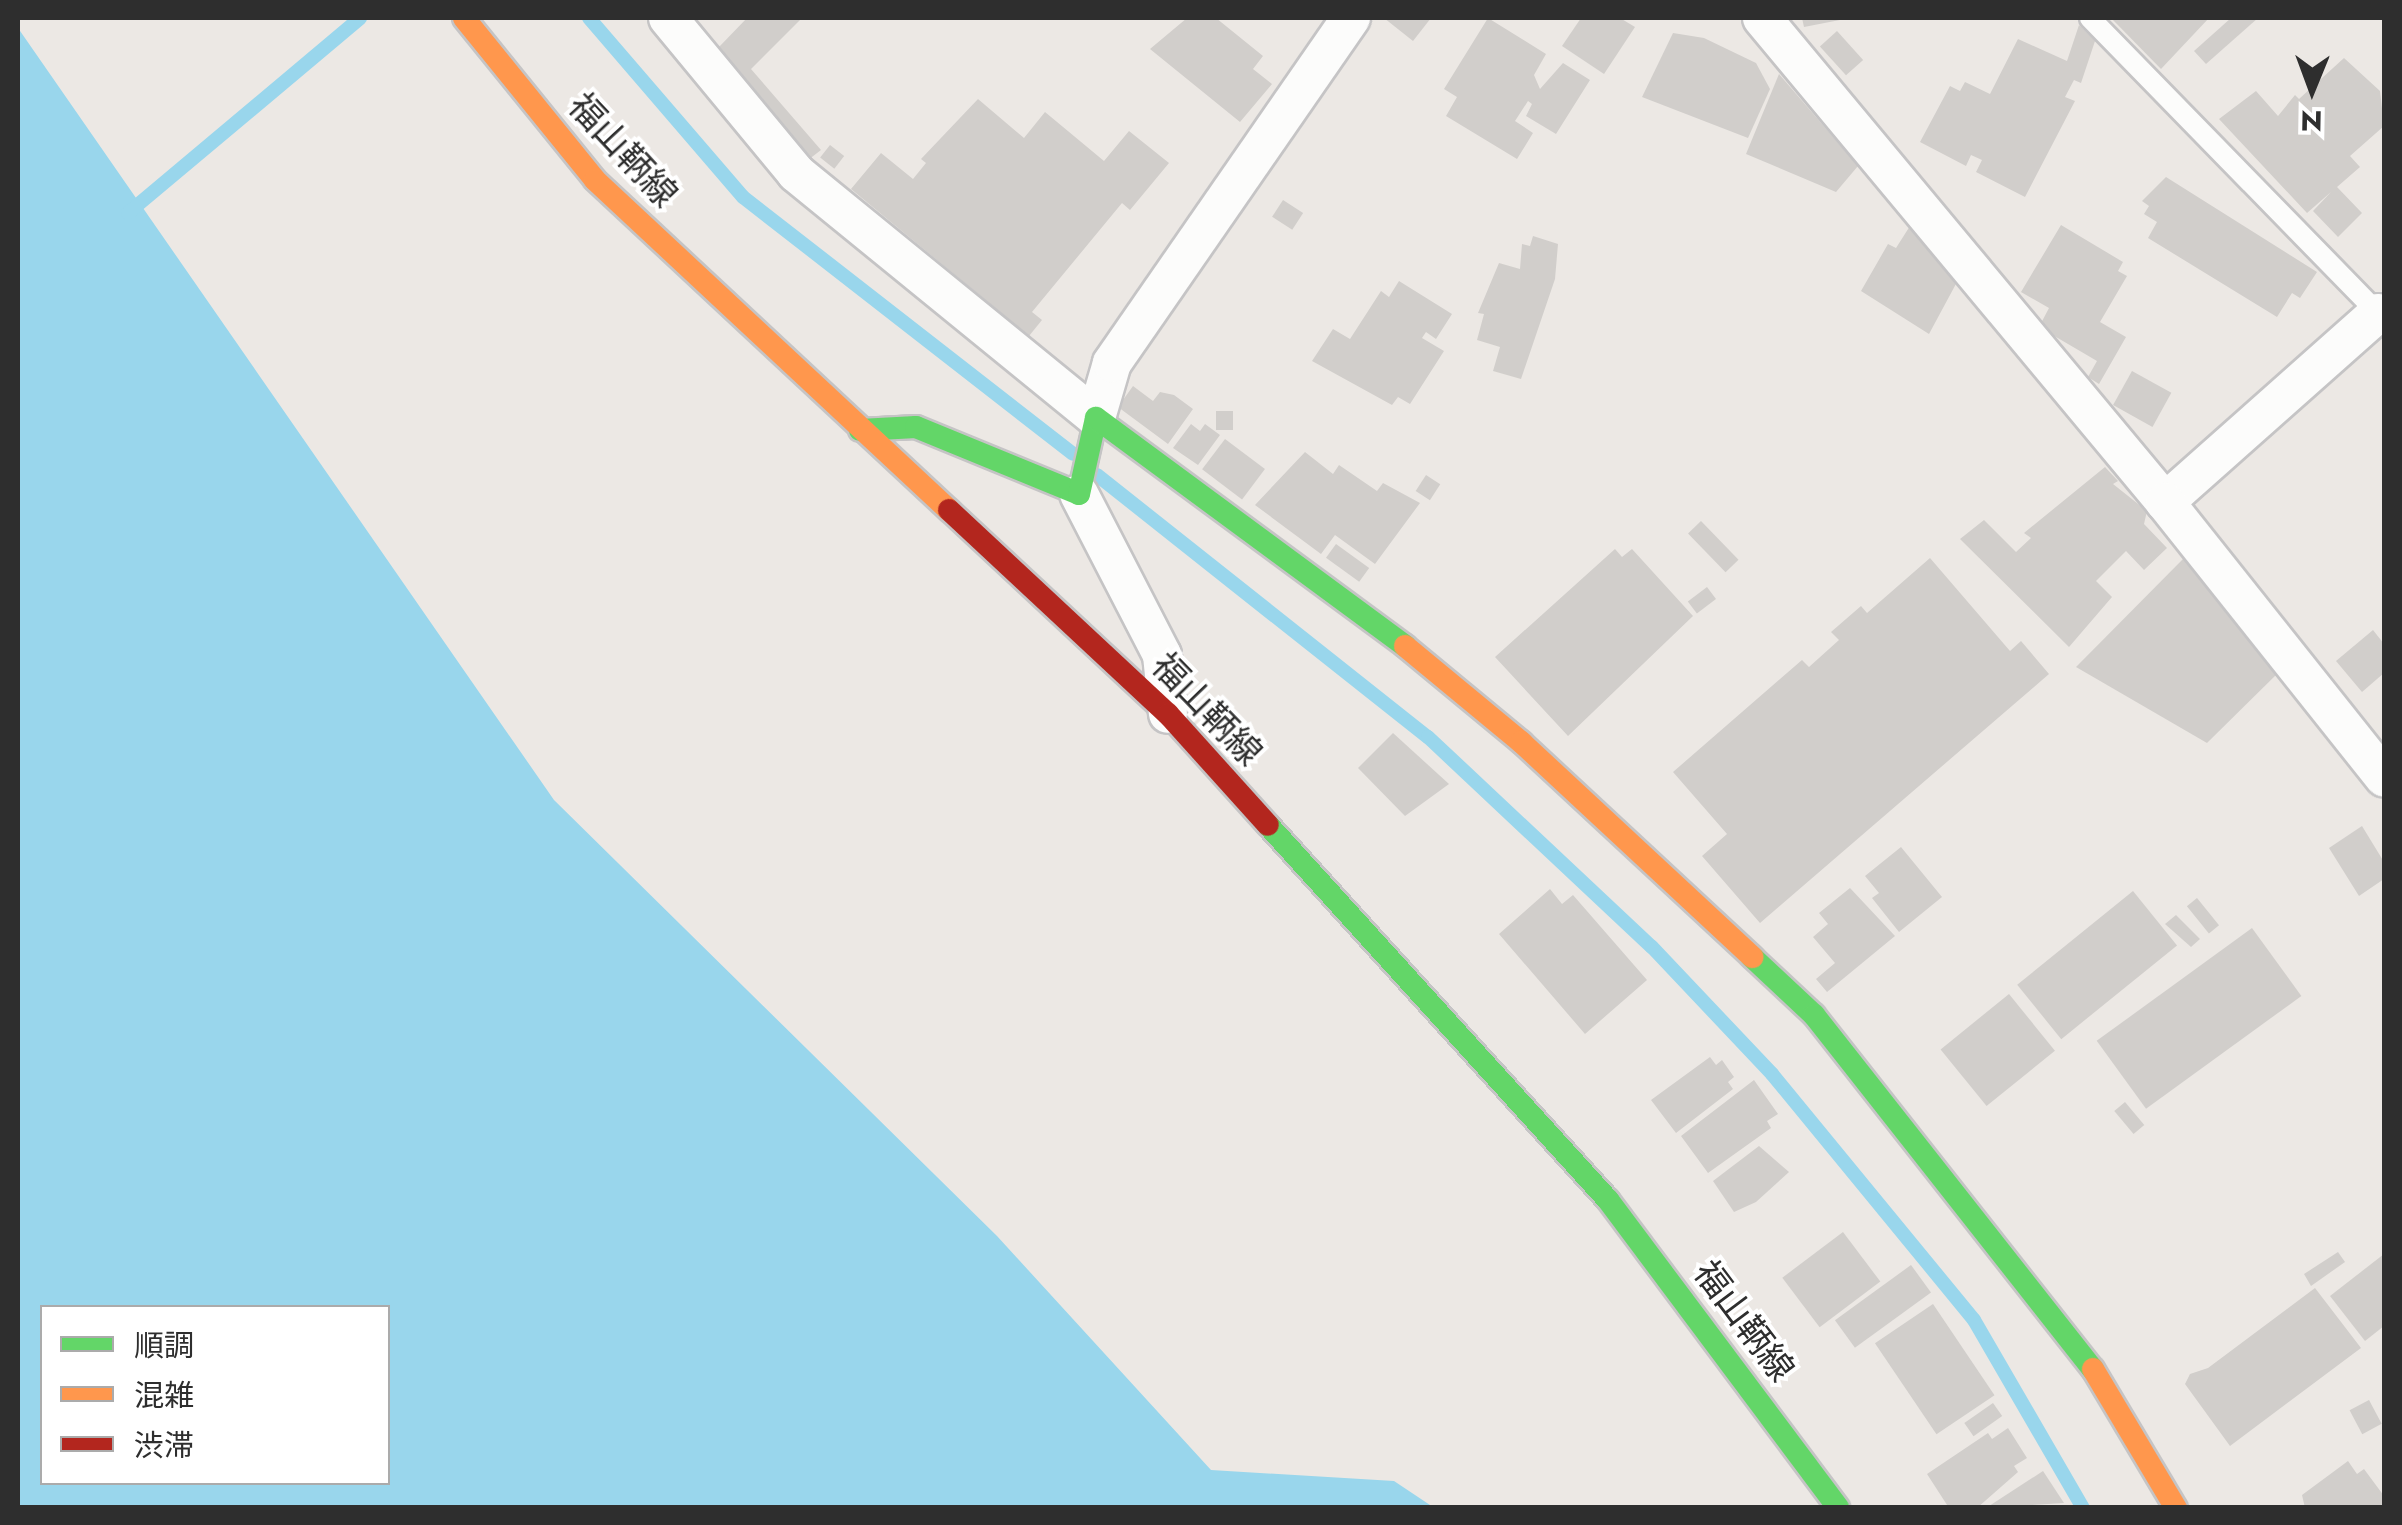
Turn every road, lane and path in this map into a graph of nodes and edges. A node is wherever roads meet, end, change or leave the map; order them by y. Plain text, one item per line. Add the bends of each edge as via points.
1 (464, 18) edge
2 (668, 18) edge
3 (1351, 18) edge
4 (1762, 18) edge
5 (2090, 18) edge
6 (2378, 313) joint
7 (1095, 424) junction
8 (860, 430) junction
9 (1081, 486) junction
10 (2166, 502) junction
11 (1168, 714) junction
12 (2384, 777) edge
13 (1838, 1508) edge
14 (2176, 1508) edge

1 - 8 main road, 福山鞆線 via 595,180
2 - 7 street via 796,174
3 - 7 street via 1112,364
4 - 10 street
5 - 6 lane
6 - 10 street
7 - 9 main road
7 - 14 main road via 1344,596 1521,742 1814,1015 2096,1374
8 - 9 main road via 916,427
8 - 11 main road, 福山鞆線
9 - 11 street via 1162,655
10 - 12 street
11 - 13 main road, 福山鞆線 via 1608,1200

